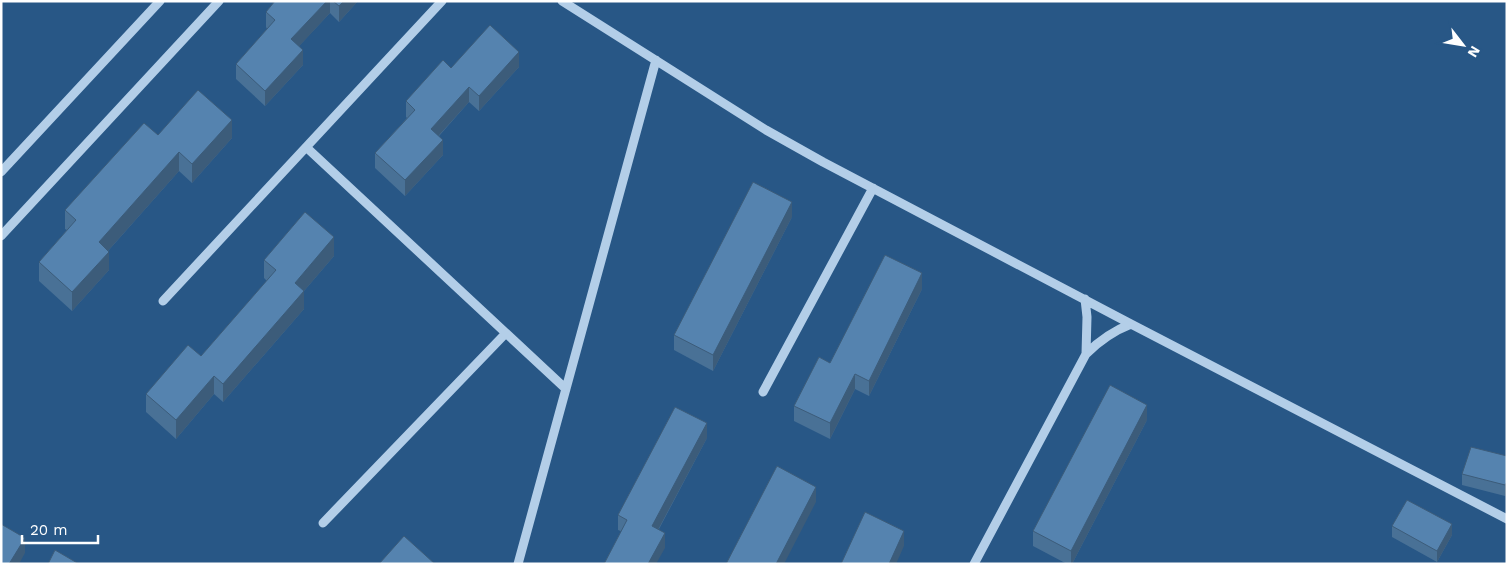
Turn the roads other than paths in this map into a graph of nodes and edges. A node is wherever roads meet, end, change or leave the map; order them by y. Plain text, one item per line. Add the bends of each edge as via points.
1 (160, 1) edge
2 (219, 1) edge
3 (442, 1) edge
4 (562, 1) edge
5 (656, 60) junction
6 (306, 147) junction
7 (1, 172) edge
8 (873, 188) junction
9 (1, 236) edge
10 (1085, 300) junction
11 (163, 301) dead end
12 (1131, 324) junction
13 (506, 333) junction
14 (1086, 354) junction
15 (566, 389) junction
16 (763, 392) dead end
17 (1507, 519) edge
18 (323, 523) dead end
19 (518, 564) edge
20 (974, 564) edge

1 - 7 street
2 - 9 street
3 - 6 street
4 - 5 street
5 - 8 street via 766,130
5 - 15 street
6 - 11 street
6 - 13 street
8 - 10 street
8 - 16 street
10 - 12 street
10 - 14 street
12 - 14 street via 1099,340
12 - 17 street
13 - 15 street
13 - 18 street
14 - 20 street
15 - 19 street

